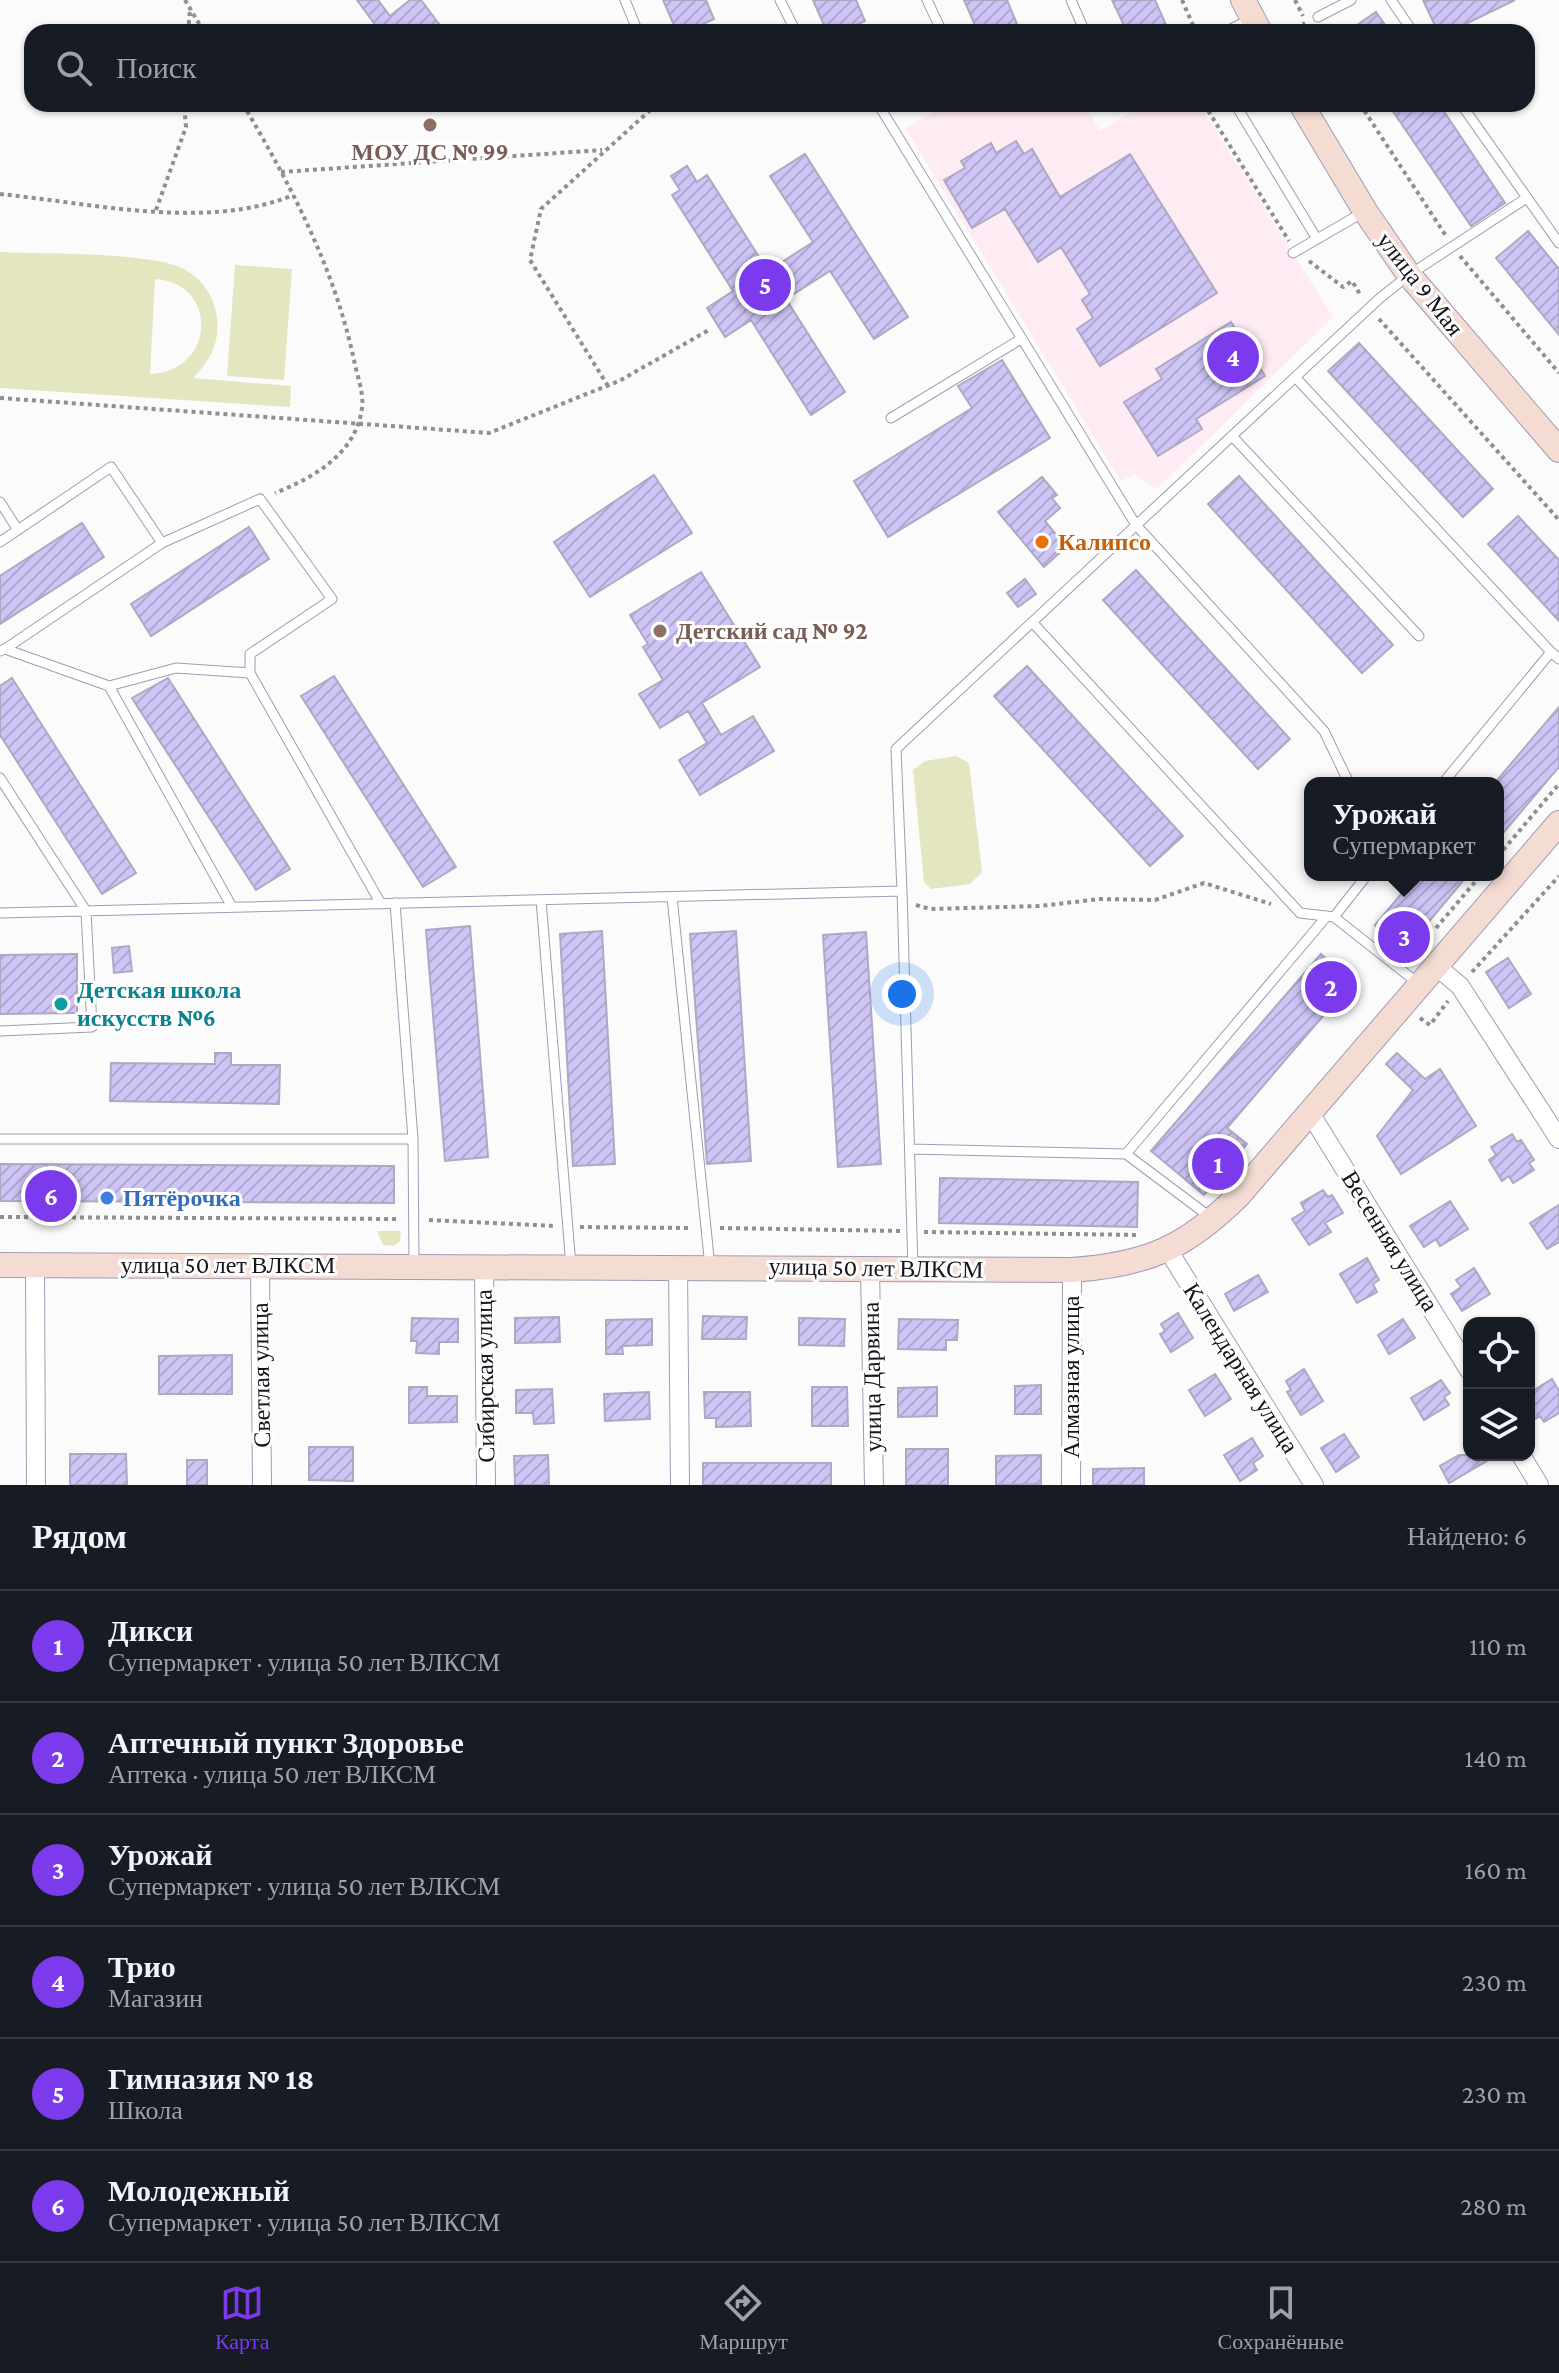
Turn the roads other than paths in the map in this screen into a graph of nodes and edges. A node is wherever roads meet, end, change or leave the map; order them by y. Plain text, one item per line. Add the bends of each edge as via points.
1 (625, 0) edge
2 (780, 0) edge
3 (927, 0) edge
4 (1071, 0) edge
5 (1351, 0) edge
6 (1391, 0) edge
7 (1318, 17) dead end
8 (635, 24) edge
9 (792, 24) edge
10 (938, 24) edge
11 (1082, 24) edge
12 (1408, 24) edge
13 (883, 112) edge
14 (1240, 112) edge
15 (1306, 112) edge
16 (1466, 112) edge
17 (1525, 199) junction
18 (1365, 211) junction
19 (1317, 239) junction
20 (1559, 243) edge
21 (1293, 253) dead end
22 (1409, 275) junction
23 (1021, 339) junction
24 (1297, 379) junction
25 (891, 418) dead end
26 (1233, 437) junction
27 (1559, 450) edge
28 (0, 502) edge
29 (1136, 525) junction
30 (18, 530) junction
31 (0, 542) edge
32 (162, 543) junction
33 (1033, 623) junction
34 (1419, 636) dead end
35 (2, 650) edge
36 (1555, 656) edge
37 (250, 673) junction
38 (109, 686) junction
39 (1346, 777) edge
40 (1448, 777) edge
41 (0, 778) edge
42 (1559, 823) edge
43 (1362, 881) edge
44 (902, 891) junction
45 (672, 897) junction
46 (541, 900) junction
47 (395, 903) junction
48 (381, 904) junction
49 (232, 907) junction
50 (86, 911) junction
51 (0, 913) edge
52 (1330, 917) junction
53 (1436, 966) junction
54 (1419, 985) junction
55 (0, 1031) edge
56 (1310, 1113) junction
57 (0, 1139) edge
58 (413, 1139) junction
59 (1559, 1139) edge
60 (910, 1149) junction
61 (1126, 1154) junction
62 (1214, 1220) junction
63 (1168, 1250) junction
64 (0, 1265) edge
65 (35, 1265) junction
66 (260, 1265) junction
67 (414, 1265) junction
68 (484, 1266) junction
69 (571, 1266) junction
70 (678, 1267) junction
71 (710, 1267) junction
72 (870, 1268) junction
73 (913, 1269) junction
74 (1072, 1270) junction
75 (1463, 1360) edge
76 (1525, 1461) edge
77 (36, 1485) edge
78 (262, 1485) edge
79 (486, 1485) edge
80 (680, 1485) edge
81 (874, 1485) edge
82 (1071, 1485) edge
83 (1314, 1485) edge
84 (1539, 1485) edge

1 - 8 lane
2 - 9 lane
3 - 10 lane
4 - 11 lane
5 - 7 lane
6 - 12 lane
13 - 23 lane
14 - 19 lane
15 - 18 main road, улица 9 Мая
16 - 17 lane
17 - 20 lane
17 - 22 lane
18 - 19 lane
18 - 22 main road, улица 9 Мая
19 - 21 lane
22 - 24 lane
22 - 27 main road, улица 9 Мая
23 - 25 lane
23 - 29 lane
24 - 26 lane
24 - 36 lane
26 - 29 lane
26 - 34 lane
28 - 30 lane
29 - 33 lane
29 - 39 lane via 1324,731
30 - 31 lane
30 - 32 lane via 111,467
32 - 35 lane
32 - 37 lane via 260,499 332,599 250,654
33 - 44 lane via 896,749
33 - 52 lane via 1300,913
35 - 38 lane
36 - 40 lane
37 - 38 lane via 176,668
37 - 48 lane
38 - 49 lane
41 - 50 lane
42 - 53 main road, улица 50 лет ВЛКСМ
43 - 52 lane
44 - 45 lane
44 - 60 lane
45 - 46 lane
45 - 71 lane
46 - 47 lane
46 - 69 lane
47 - 48 lane
47 - 58 lane
48 - 49 lane
49 - 50 lane
50 - 51 lane
50 - 55 lane via 92,1027
52 - 54 lane
52 - 61 lane
53 - 54 main road, улица 50 лет ВЛКСМ
53 - 59 street via 1460,986
54 - 56 main road, улица 50 лет ВЛКСМ
56 - 62 main road, улица 50 лет ВЛКСМ
56 - 75 street, Весенняя улица
57 - 58 lane
58 - 67 lane
60 - 61 lane
60 - 73 lane
61 - 62 lane
62 - 63 main road, улица 50 лет ВЛКСМ
63 - 74 main road, улица 50 лет ВЛКСМ via 1145,1260
63 - 83 street, Календарная улица
64 - 65 main road, улица 50 лет ВЛКСМ
65 - 66 main road, улица 50 лет ВЛКСМ
65 - 77 street
66 - 67 main road, улица 50 лет ВЛКСМ
66 - 78 street, Светлая улица
67 - 68 main road, улица 50 лет ВЛКСМ
68 - 69 main road, улица 50 лет ВЛКСМ
68 - 79 street, Сибирская улица
69 - 70 main road, улица 50 лет ВЛКСМ
70 - 71 main road, улица 50 лет ВЛКСМ
70 - 80 street
71 - 72 main road, улица 50 лет ВЛКСМ
72 - 73 main road, улица 50 лет ВЛКСМ
72 - 81 street, улица Дарвина
73 - 74 main road, улица 50 лет ВЛКСМ
74 - 82 street, Алмазная улица
76 - 84 street

